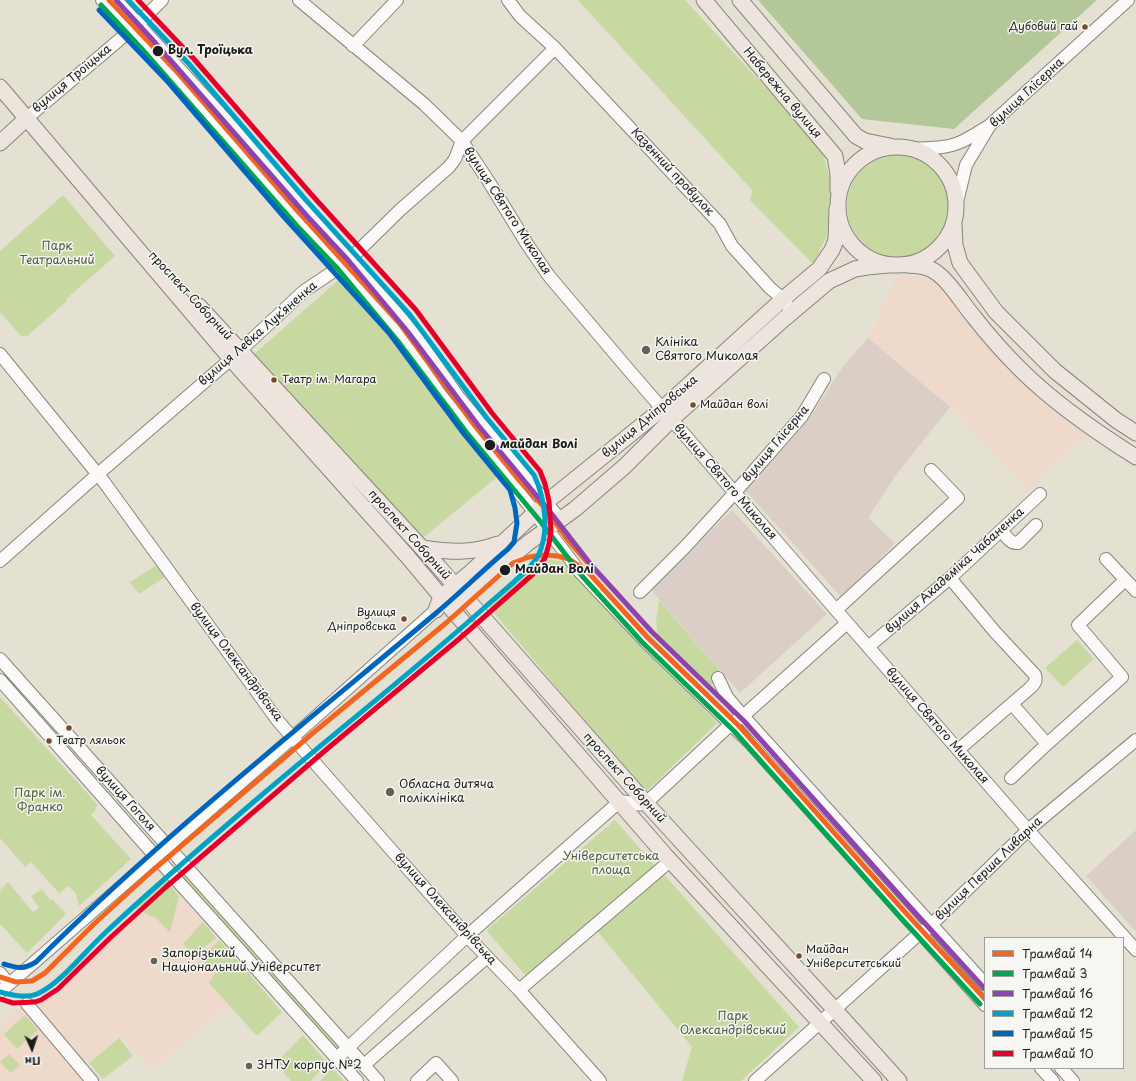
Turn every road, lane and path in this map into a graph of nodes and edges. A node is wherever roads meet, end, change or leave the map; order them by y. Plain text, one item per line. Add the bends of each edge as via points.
1 (102, 0) edge
2 (116, 0) edge
3 (162, 0) edge
4 (299, 0) edge
5 (397, 0) edge
6 (508, 0) edge
7 (704, 0) edge
8 (740, 0) edge
9 (1128, 0) edge
10 (134, 27) junction
11 (354, 46) junction
12 (555, 48) junction
13 (0, 87) edge
14 (27, 118) junction
15 (990, 125) junction
16 (462, 141) junction
17 (0, 142) edge
18 (904, 148) junction
19 (838, 202) junction
20 (955, 212) junction
21 (351, 258) junction
22 (896, 265) junction
23 (340, 266) junction
24 (783, 299) junction
25 (792, 312) junction
26 (0, 354) edge
27 (236, 354) junction
28 (1040, 356) junction
29 (1021, 370) junction
30 (824, 379) dead end
31 (1065, 379) junction
32 (1048, 394) junction
33 (667, 414) junction
34 (1136, 433) edge
35 (1136, 457) edge
36 (931, 470) dead end
37 (98, 474) junction
38 (735, 493) junction
39 (1040, 494) dead end
40 (546, 503) junction
41 (535, 514) junction
42 (560, 519) junction
43 (1036, 525) dead end
44 (546, 529) junction
45 (1002, 531) junction
46 (502, 543) junction
47 (422, 548) junction
48 (2, 555) edge
49 (1106, 559) dead end
50 (950, 578) junction
51 (1125, 580) junction
52 (459, 591) junction
53 (1136, 591) edge
54 (640, 592) dead end
55 (442, 604) junction
56 (836, 610) junction
57 (847, 623) junction
58 (868, 647) junction
59 (0, 659) edge
60 (718, 678) dead end
61 (0, 680) edge
62 (1012, 704) junction
63 (743, 716) junction
64 (732, 724) junction
65 (293, 737) junction
66 (1136, 740) edge
67 (1047, 744) junction
68 (958, 750) junction
69 (1011, 778) dead end
70 (619, 802) junction
71 (646, 803) junction
72 (1028, 830) junction
73 (168, 847) junction
74 (156, 856) junction
75 (670, 861) junction
76 (930, 924) junction
77 (920, 933) junction
78 (467, 936) junction
79 (1136, 950) edge
80 (486, 957) junction
81 (0, 973) edge
82 (984, 983) edge
83 (5, 988) edge
84 (519, 990) junction
85 (27, 1004) dead end
86 (984, 1005) edge
87 (835, 1010) junction
88 (821, 1022) junction
89 (347, 1047) junction
90 (337, 1058) junction
91 (364, 1065) junction
92 (1042, 1069) edge
93 (1063, 1069) edge
94 (92, 1081) edge
95 (357, 1081) edge
96 (378, 1081) edge
97 (417, 1081) edge
98 (452, 1081) edge
99 (600, 1081) edge
100 (755, 1081) edge
101 (874, 1081) edge
102 (899, 1081) edge
103 (1053, 1081) edge
104 (1073, 1081) edge

1 - 10 street
2 - 10 street
3 - 10 street, вулиця Троїцька
4 - 11 street, вулиця Святого Миколая
5 - 11 street
6 - 12 street, Казенний провулок via 520,16
7 - 19 main road, Набережна вулиця via 834,156 838,174
8 - 18 main road via 856,136 875,144
9 - 15 street, вулиця Глісерна
10 - 14 street, вулиця Троїцька
10 - 21 street via 273,171 323,230
10 - 23 street via 286,208
11 - 16 street, вулиця Святого Миколая via 424,104
12 - 16 street, вулиця Левка Лукʼяненка
12 - 24 street, Казенний провулок via 720,224 732,246
13 - 14 main road, проспект Соборний
14 - 17 main road, вулиця Троїцька
14 - 27 main road, проспект Соборний
15 - 18 street via 953,145
15 - 20 street, вулиця Глісерна via 966,165
16 - 21 street, вулиця Левка Лукʼяненка via 449,167
16 - 33 street, вулиця Святого Миколая via 537,260
18 - 19 main road via 877,151 859,161 842,182
18 - 20 main road via 923,153 943,170 954,193
19 - 22 main road via 840,222 853,246 875,262
19 - 24 main road, вулиця Дніпровська via 836,240 832,250 819,269
20 - 22 main road via 950,232 942,245 931,255 918,262
20 - 28 main road via 954,245 960,264 996,312
21 - 23 street, вулиця Левка Лукʼяненка
21 - 40 street via 415,335 457,394
22 - 25 main road, вулиця Дніпровська via 855,269 829,281
22 - 29 main road via 919,266 936,272
23 - 27 street, вулиця Левка Лукʼяненка via 304,291
23 - 41 street via 401,338 439,394
24 - 25 street, Казенний провулок
24 - 33 main road, вулиця Дніпровська
25 - 33 main road, вулиця Дніпровська
26 - 37 street, вулиця Олександрівська
27 - 37 street, вулиця Левка Лукʼяненка
27 - 47 main road, проспект Соборний
27 - 55 main road, проспект Соборний via 403,551
28 - 29 main road via 1041,368 1034,373
28 - 31 main road
29 - 32 main road
30 - 38 street, вулиця Глісерна via 802,416
31 - 32 main road via 1052,378 1047,383
31 - 34 main road
32 - 35 main road via 1102,436
33 - 38 street, вулиця Святого Миколая
33 - 40 main road, вулиця Дніпровська
33 - 42 main road, вулиця Дніпровська via 625,466
36 - 56 street via 958,498
37 - 48 street, вулиця Левка Лукʼяненка
37 - 65 street, вулиця Олександрівська via 278,721
38 - 54 street, вулиця Глісерна
38 - 56 street, вулиця Святого Миколая
39 - 45 street, вулиця Академіка Чабаненка
40 - 41 main road, вулиця Дніпровська
40 - 42 street
41 - 44 street
41 - 46 main road, вулиця Дніпровська
42 - 44 main road, вулиця Дніпровська
43 - 45 street via 1014,544
44 - 52 main road, вулиця Дніпровська
44 - 64 street via 579,571 645,642
45 - 50 street, вулиця Академіка Чабаненка
46 - 47 main road via 481,550 443,551
46 - 52 main road, вулиця Дніпровська via 471,572
47 - 52 main road, проспект Соборний
49 - 51 street
50 - 58 street, вулиця Академіка Чабаненка
50 - 62 street via 1035,675 1035,684
51 - 53 street
51 - 67 street via 1078,624 1122,677
52 - 55 main road, вулиця Дніпровська
52 - 71 main road, проспект Соборний
55 - 65 street, вулиця Дніпровська
55 - 70 main road, проспект Соборний
56 - 57 street, вулиця Святого Миколая
57 - 58 street, вулиця Святого Миколая
57 - 63 street
58 - 68 street, вулиця Святого Миколая
59 - 73 street, вулиця Гоголя
60 - 63 street via 727,697
61 - 74 street, вулиця Гоголя
62 - 67 street
62 - 68 street
63 - 64 street
63 - 76 street
64 - 71 street
64 - 77 street
65 - 73 street, вулиця Дніпровська
65 - 78 street, вулиця Олександрівська
66 - 72 street, вулиця Перша Ливарна
67 - 69 street
68 - 72 street, вулиця Святого Миколая
70 - 71 street via 626,801 638,806
70 - 75 main road, проспект Соборний
70 - 78 street
71 - 87 main road, проспект Соборний
72 - 76 street, вулиця Перша Ливарна
72 - 79 street, вулиця Святого Миколая
73 - 74 street, вулиця Дніпровська
73 - 89 street, вулиця Гоголя
74 - 83 street, вулиця Дніпровська
74 - 90 street, вулиця Гоголя
75 - 84 street
75 - 88 main road, проспект Соборний
76 - 77 street, вулиця Перша Ливарна
76 - 82 street
77 - 86 street
77 - 87 street, вулиця Перша Ливарна
78 - 80 street, вулиця Олександрівська
78 - 89 street
80 - 84 street, вулиця Олександрівська
80 - 91 street
81 - 83 street
84 - 99 street, вулиця Олександрівська
85 - 94 street
87 - 88 street, вулиця Перша Ливарна
87 - 102 main road, проспект Соборний
88 - 100 street, вулиця Перша Ливарна
88 - 101 main road, проспект Соборний
89 - 90 street
89 - 91 street, вулиця Гоголя
90 - 95 street, вулиця Гоголя
91 - 96 street, вулиця Гоголя
92 - 103 street
93 - 104 street
97 - 98 street via 436,1063

